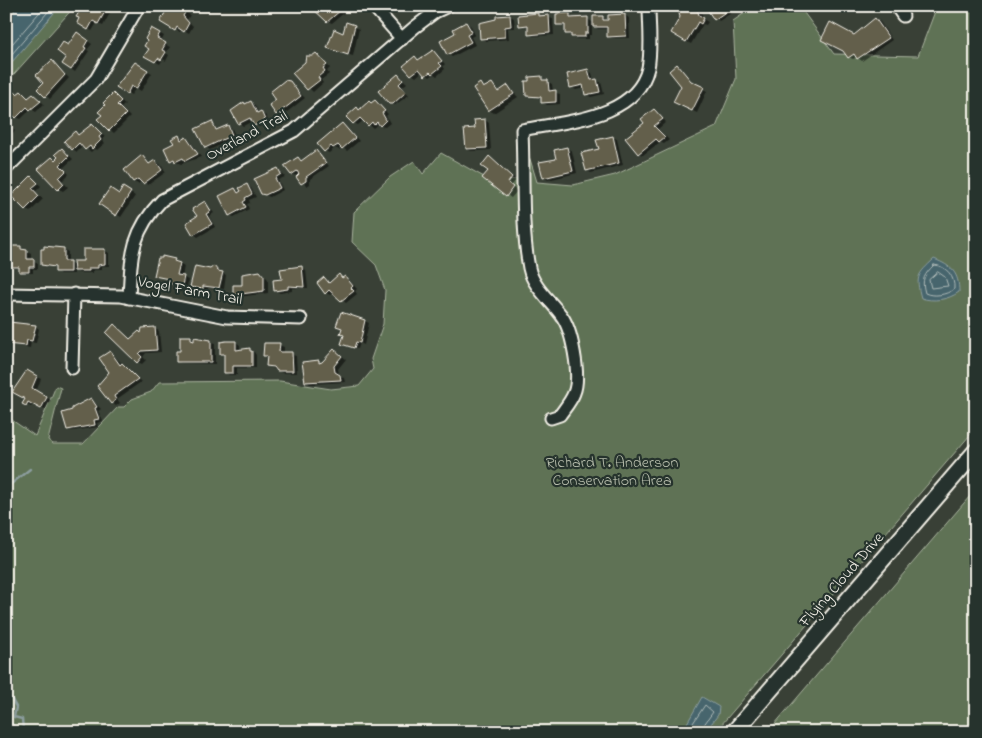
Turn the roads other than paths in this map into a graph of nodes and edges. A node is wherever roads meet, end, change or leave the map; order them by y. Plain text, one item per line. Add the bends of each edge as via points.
1 (139, 6) edge
2 (373, 6) edge
3 (448, 6) edge
4 (649, 6) edge
5 (896, 6) edge
6 (903, 16) dead end
7 (402, 39) junction
8 (6, 170) edge
9 (6, 294) edge
10 (74, 294) junction
11 (129, 298) junction
12 (301, 319) dead end
13 (72, 368) dead end
14 (551, 418) dead end
15 (976, 451) edge
16 (734, 732) edge

1 - 8 street via 96,79
2 - 7 street
3 - 7 street, Overland Trail via 435,12
4 - 14 street via 648,68 636,92 626,102 602,113 522,130 526,250 530,271 535,284 562,316 572,338 575,392 560,416
5 - 6 street
7 - 11 street, Overland Trail via 294,131 162,200 148,214 132,246
9 - 10 street, Vogel Farm Trail
10 - 11 street, Vogel Farm Trail
10 - 13 street
11 - 12 street, Vogel Farm Trail via 227,317
15 - 16 main road, Flying Cloud Drive

